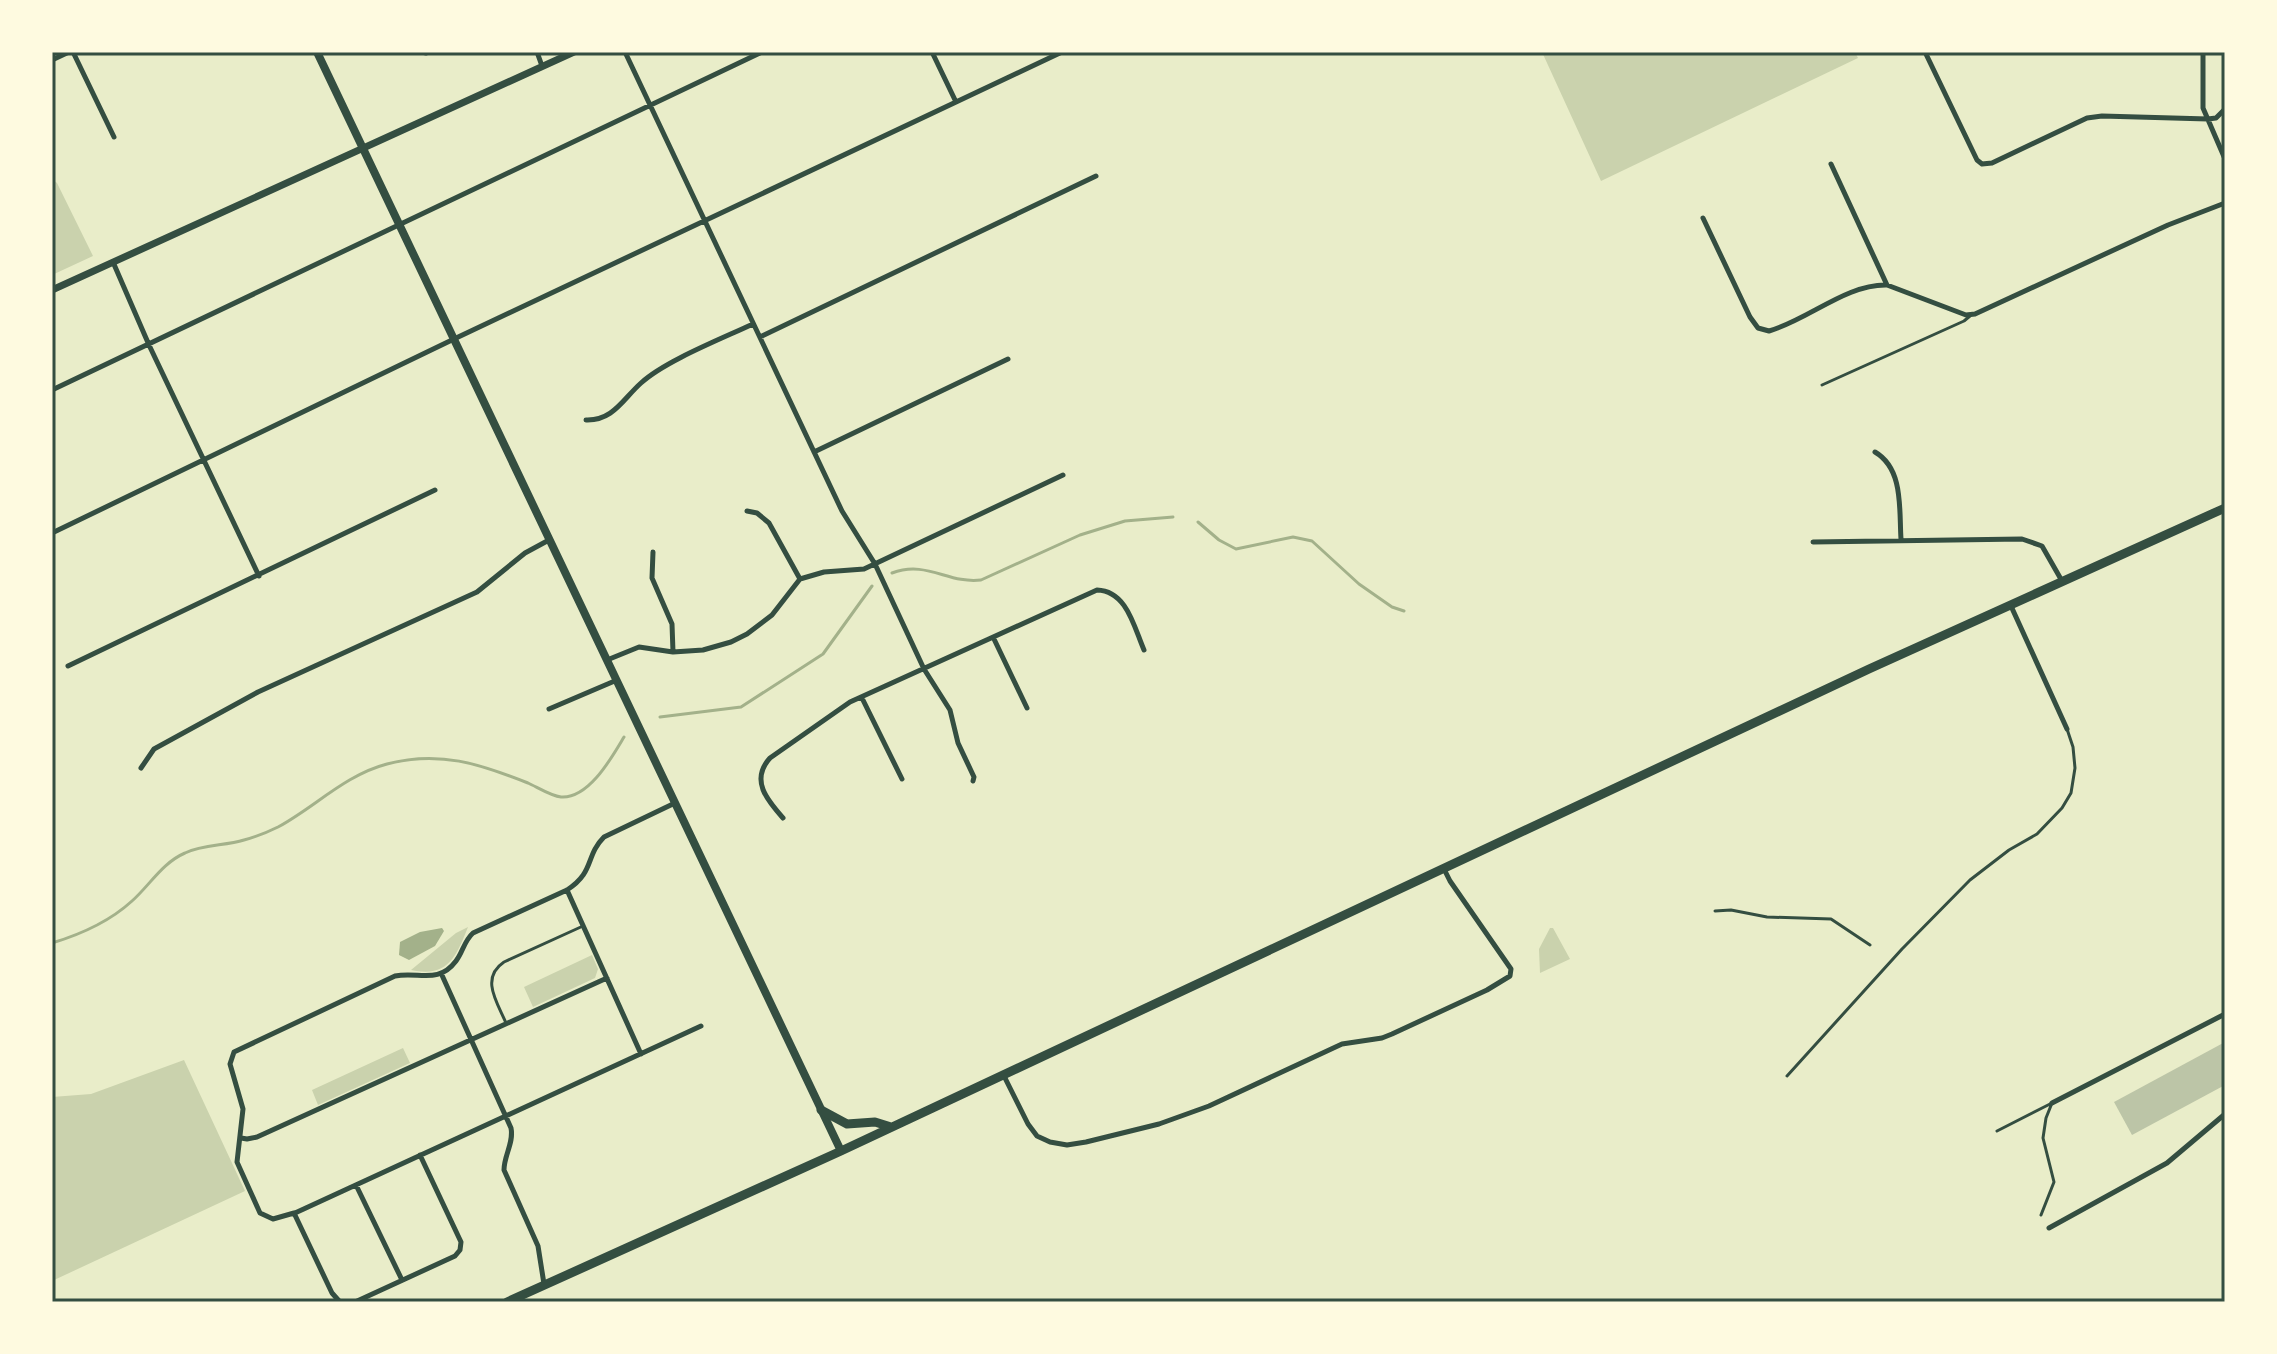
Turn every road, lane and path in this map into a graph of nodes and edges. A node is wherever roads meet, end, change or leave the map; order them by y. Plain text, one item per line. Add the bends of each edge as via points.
1 (71, 52) edge
2 (317, 52) edge
3 (417, 52) edge
4 (432, 52) edge
5 (537, 52) edge
6 (574, 52) edge
7 (625, 52) edge
8 (762, 52) edge
9 (932, 52) edge
10 (1062, 52) edge
11 (1925, 52) edge
12 (2203, 52) edge
13 (52, 60) edge
14 (542, 66) junction
15 (956, 102) junction
16 (651, 106) junction
17 (2225, 109) edge
18 (2208, 119) junction
19 (114, 137) dead end
20 (363, 148) junction
21 (2225, 159) edge
22 (1831, 164) dead end
23 (1096, 176) dead end
24 (2225, 203) edge
25 (1703, 218) dead end
26 (704, 221) junction
27 (400, 226) junction
28 (113, 262) junction
29 (1887, 285) junction
30 (52, 290) edge
31 (1971, 315) junction
32 (753, 324) junction
33 (760, 337) junction
34 (454, 339) junction
35 (149, 345) junction
36 (1008, 359) dead end
37 (1822, 385) dead end
38 (52, 390) edge
39 (586, 420) dead end
40 (814, 452) junction
41 (1875, 452) dead end
42 (203, 461) junction
43 (1063, 475) dead end
44 (435, 490) dead end
45 (2225, 508) edge
46 (747, 511) dead end
47 (52, 533) edge
48 (1901, 539) junction
49 (549, 540) junction
50 (1813, 542) dead end
51 (653, 552) dead end
52 (875, 564) junction
53 (259, 576) junction
54 (800, 579) junction
55 (2062, 581) junction
56 (2011, 605) junction
57 (994, 639) junction
58 (1144, 650) dead end
59 (673, 652) junction
60 (607, 660) junction
61 (68, 666) dead end
62 (924, 669) junction
63 (617, 680) junction
64 (862, 698) junction
65 (1027, 708) dead end
66 (549, 709) dead end
67 (2067, 729) joint
68 (141, 768) dead end
69 (902, 779) dead end
70 (973, 781) dead end
71 (675, 803) junction
72 (783, 818) dead end
73 (1444, 869) junction
74 (567, 890) junction
75 (1715, 911) dead end
76 (583, 926) junction
77 (1870, 945) dead end
78 (441, 973) junction
79 (607, 978) junction
80 (2225, 1014) edge
81 (506, 1023) junction
82 (701, 1026) dead end
83 (472, 1039) junction
84 (641, 1054) junction
85 (1003, 1074) junction
86 (1787, 1076) dead end
87 (2052, 1103) junction
88 (821, 1110) junction
89 (2225, 1114) edge
90 (506, 1116) junction
91 (891, 1127) junction
92 (1997, 1131) dead end
93 (241, 1138) junction
94 (841, 1151) junction
95 (420, 1155) junction
96 (356, 1185) junction
97 (294, 1213) junction
98 (2041, 1215) dead end
99 (2049, 1228) dead end
100 (402, 1280) junction
101 (545, 1285) junction
102 (340, 1302) edge
103 (355, 1302) edge
104 (507, 1302) edge

1 - 13 street
1 - 19 street
2 - 20 main road
3 - 4 lane
5 - 14 street
6 - 14 street
7 - 16 street
8 - 16 street
9 - 15 street
10 - 15 street
11 - 18 street via 1982,164 2087,118
12 - 18 street via 2202,101
14 - 20 street
15 - 26 street
16 - 26 street
16 - 27 street
17 - 18 street
18 - 21 street
20 - 27 main road
20 - 28 street
22 - 29 street
23 - 33 street
24 - 31 street
25 - 29 street via 1750,317 1763,330 1776,329 1870,286
26 - 32 street
26 - 34 street
27 - 34 main road
27 - 35 street
28 - 30 street
28 - 35 street
29 - 31 street
31 - 37 lane
32 - 33 street
32 - 39 street via 657,372 612,413
33 - 40 street
34 - 42 street
34 - 49 main road
35 - 38 street
35 - 42 street
36 - 40 street
40 - 52 street
41 - 48 street via 1890,464 1897,481
42 - 47 street
42 - 53 street
43 - 52 street
44 - 53 street
45 - 55 main road
46 - 54 street via 769,523
48 - 50 street
48 - 55 street via 2030,540 2045,550
49 - 60 main road
49 - 68 street via 477,592 258,692 154,749
51 - 59 street via 652,578 672,624
52 - 54 street
52 - 62 street
53 - 61 street
54 - 59 street via 772,615 747,634 703,650
55 - 56 main road
56 - 67 street
56 - 73 main road
57 - 58 street via 1104,590 1122,601
57 - 62 street
57 - 65 street
59 - 60 street via 639,647
60 - 63 main road
62 - 64 street
62 - 70 street via 950,710
63 - 66 street
63 - 71 main road
64 - 69 street
64 - 72 street via 824,719 764,765 763,790
67 - 86 lane via 2075,768 2062,808 2037,834 1970,880
71 - 74 street via 604,837 581,880
71 - 88 main road
73 - 85 main road
73 - 85 street via 1511,969 1507,979 1480,993 1382,1038 1342,1044 1209,1106 1086,1142 1067,1145 1037,1136
74 - 76 street
74 - 78 street via 473,933 457,961
75 - 77 lane via 1831,919
76 - 79 street
76 - 81 lane via 495,969 491,985
78 - 83 street
78 - 93 street via 395,976 238,1048 230,1060 243,1109
79 - 81 street
79 - 84 street
80 - 87 street
81 - 83 street
82 - 84 street
83 - 90 street
83 - 93 street via 257,1137
84 - 90 street
85 - 91 main road
87 - 92 lane
87 - 98 lane via 2043,1138 2054,1182
88 - 91 main road via 847,1124
88 - 94 main road
89 - 99 street via 2167,1163
90 - 95 street
90 - 101 street via 512,1135 506,1176 538,1246
91 - 94 main road
93 - 97 street via 237,1162 260,1213 273,1219
94 - 101 main road
95 - 96 street
95 - 100 street via 462,1245 455,1256
96 - 97 street
96 - 100 street
97 - 102 street
100 - 103 street
101 - 104 main road

